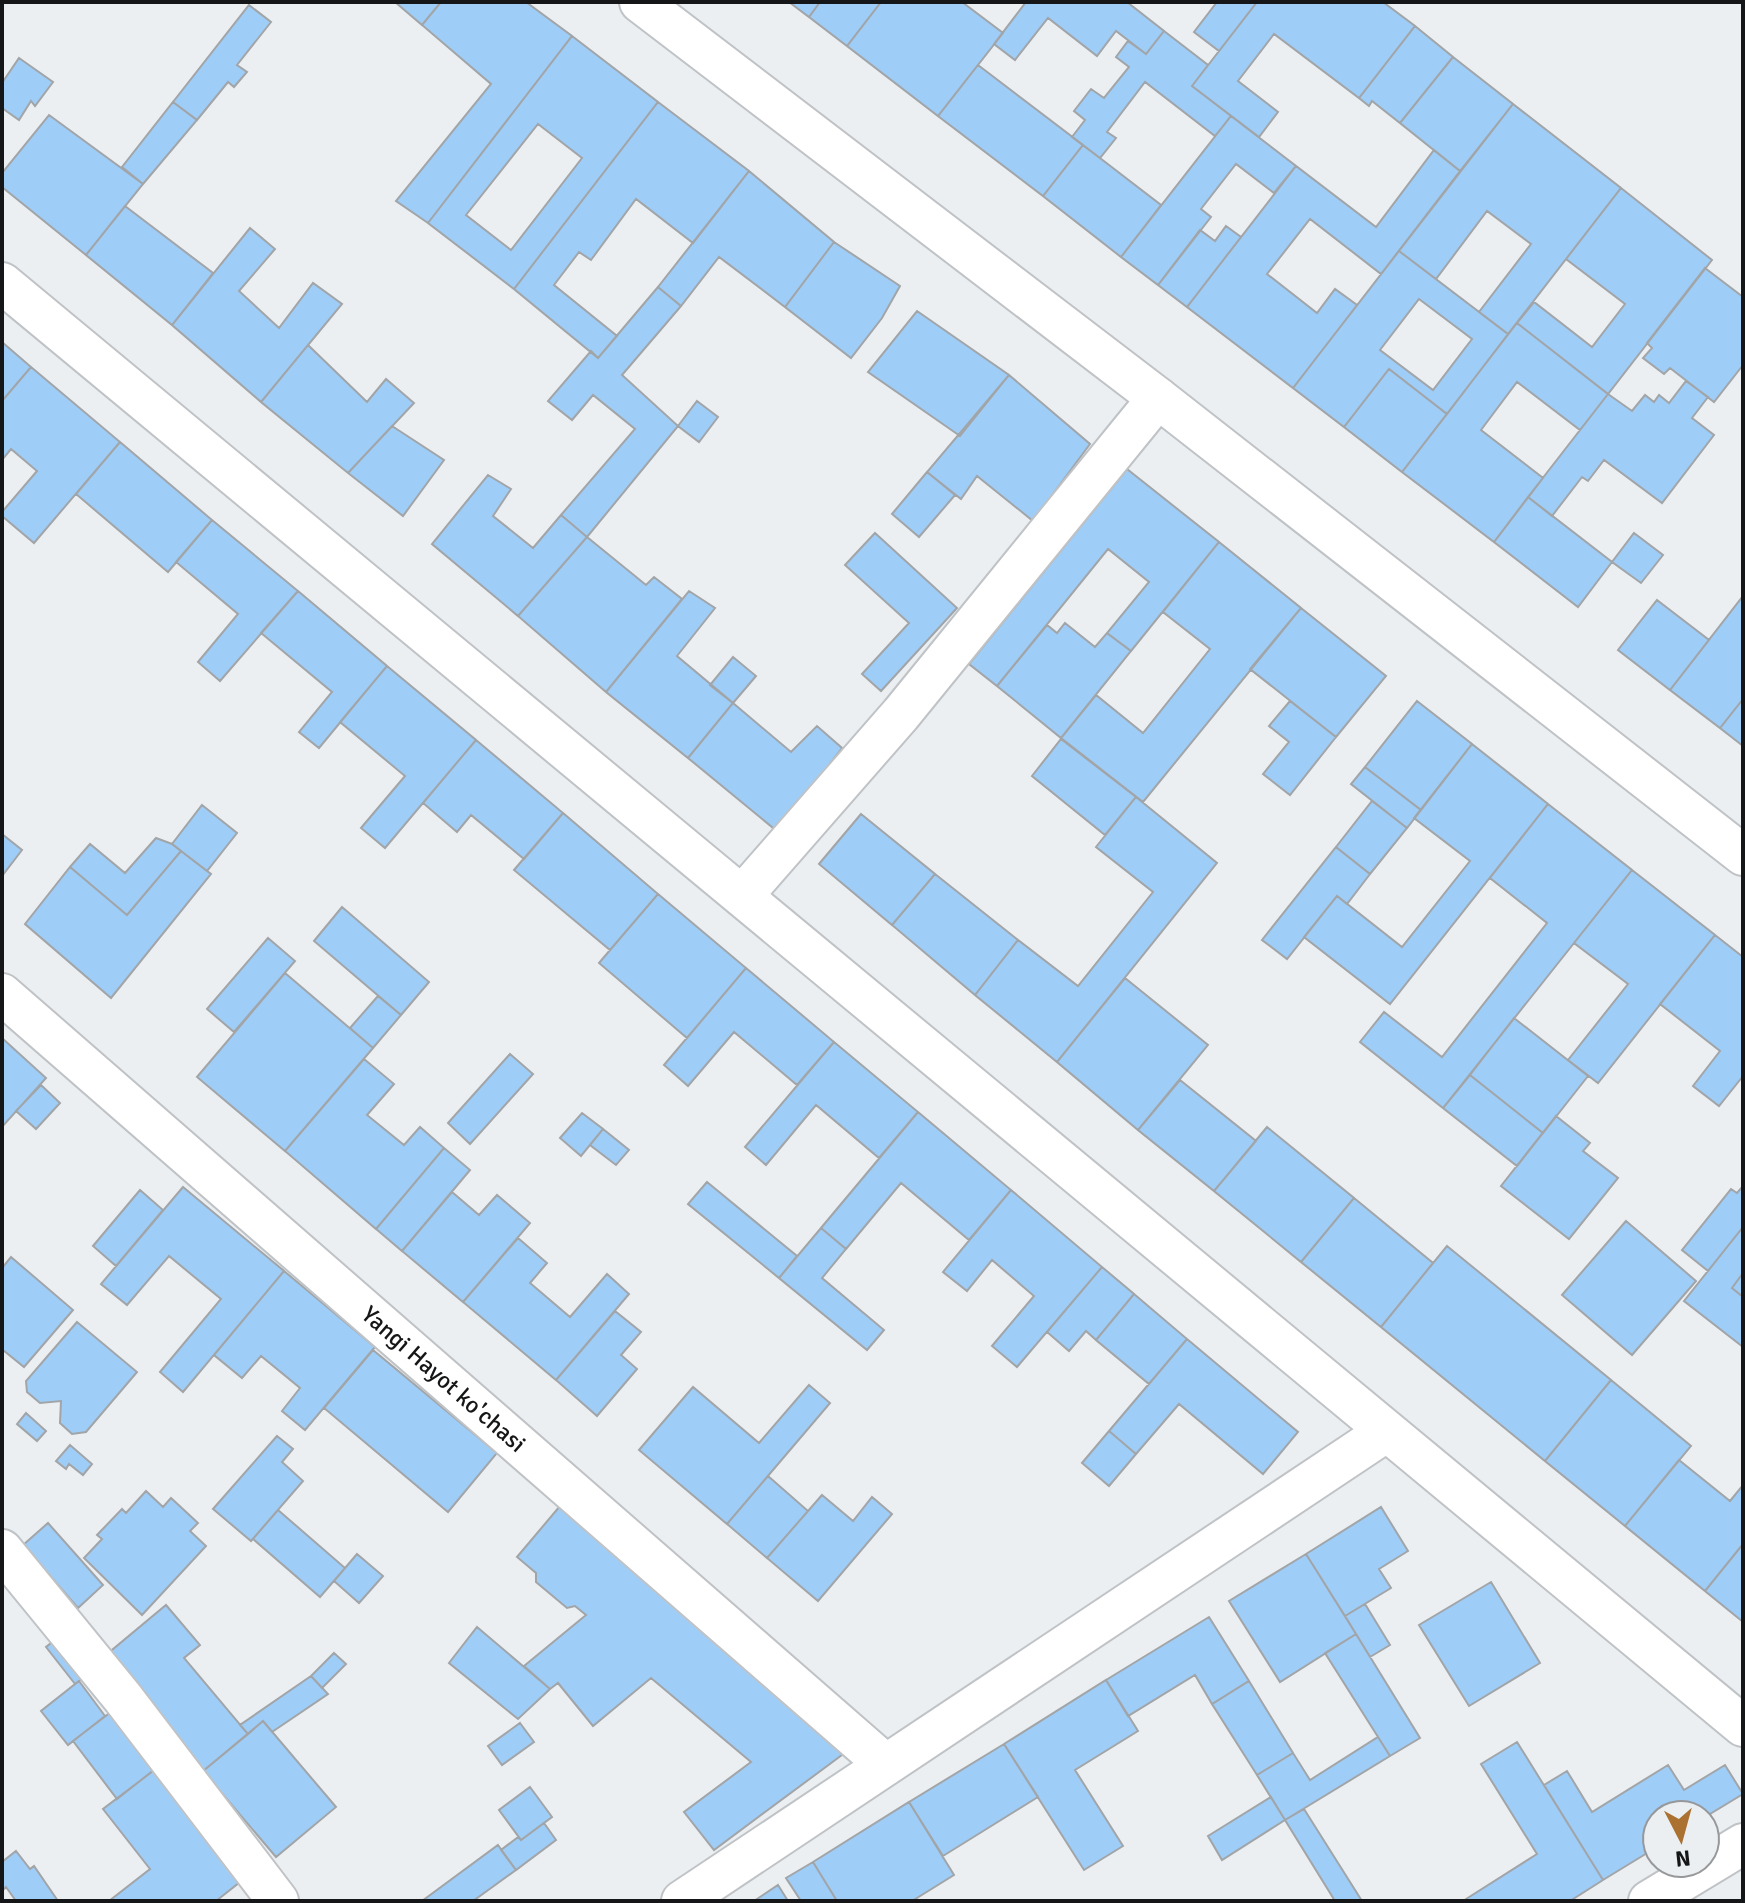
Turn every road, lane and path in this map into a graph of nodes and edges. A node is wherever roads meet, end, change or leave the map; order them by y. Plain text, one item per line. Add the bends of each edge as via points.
1 (640, 2) edge
2 (2, 283) edge
3 (1158, 398) junction
4 (1743, 855) edge
5 (742, 896) junction
6 (2, 994) edge
7 (1384, 1433) junction
8 (2, 1550) edge
9 (1743, 1726) edge
10 (885, 1764) junction
11 (1743, 1844) edge
12 (278, 1901) edge
13 (682, 1901) edge
14 (1649, 1901) edge

1 - 3 street
2 - 5 street
3 - 4 street
3 - 5 street via 901,714
5 - 7 street
6 - 10 street, Yangi Hayot ko'chasi
7 - 9 street
7 - 10 street
8 - 12 street
10 - 13 street
11 - 14 street

